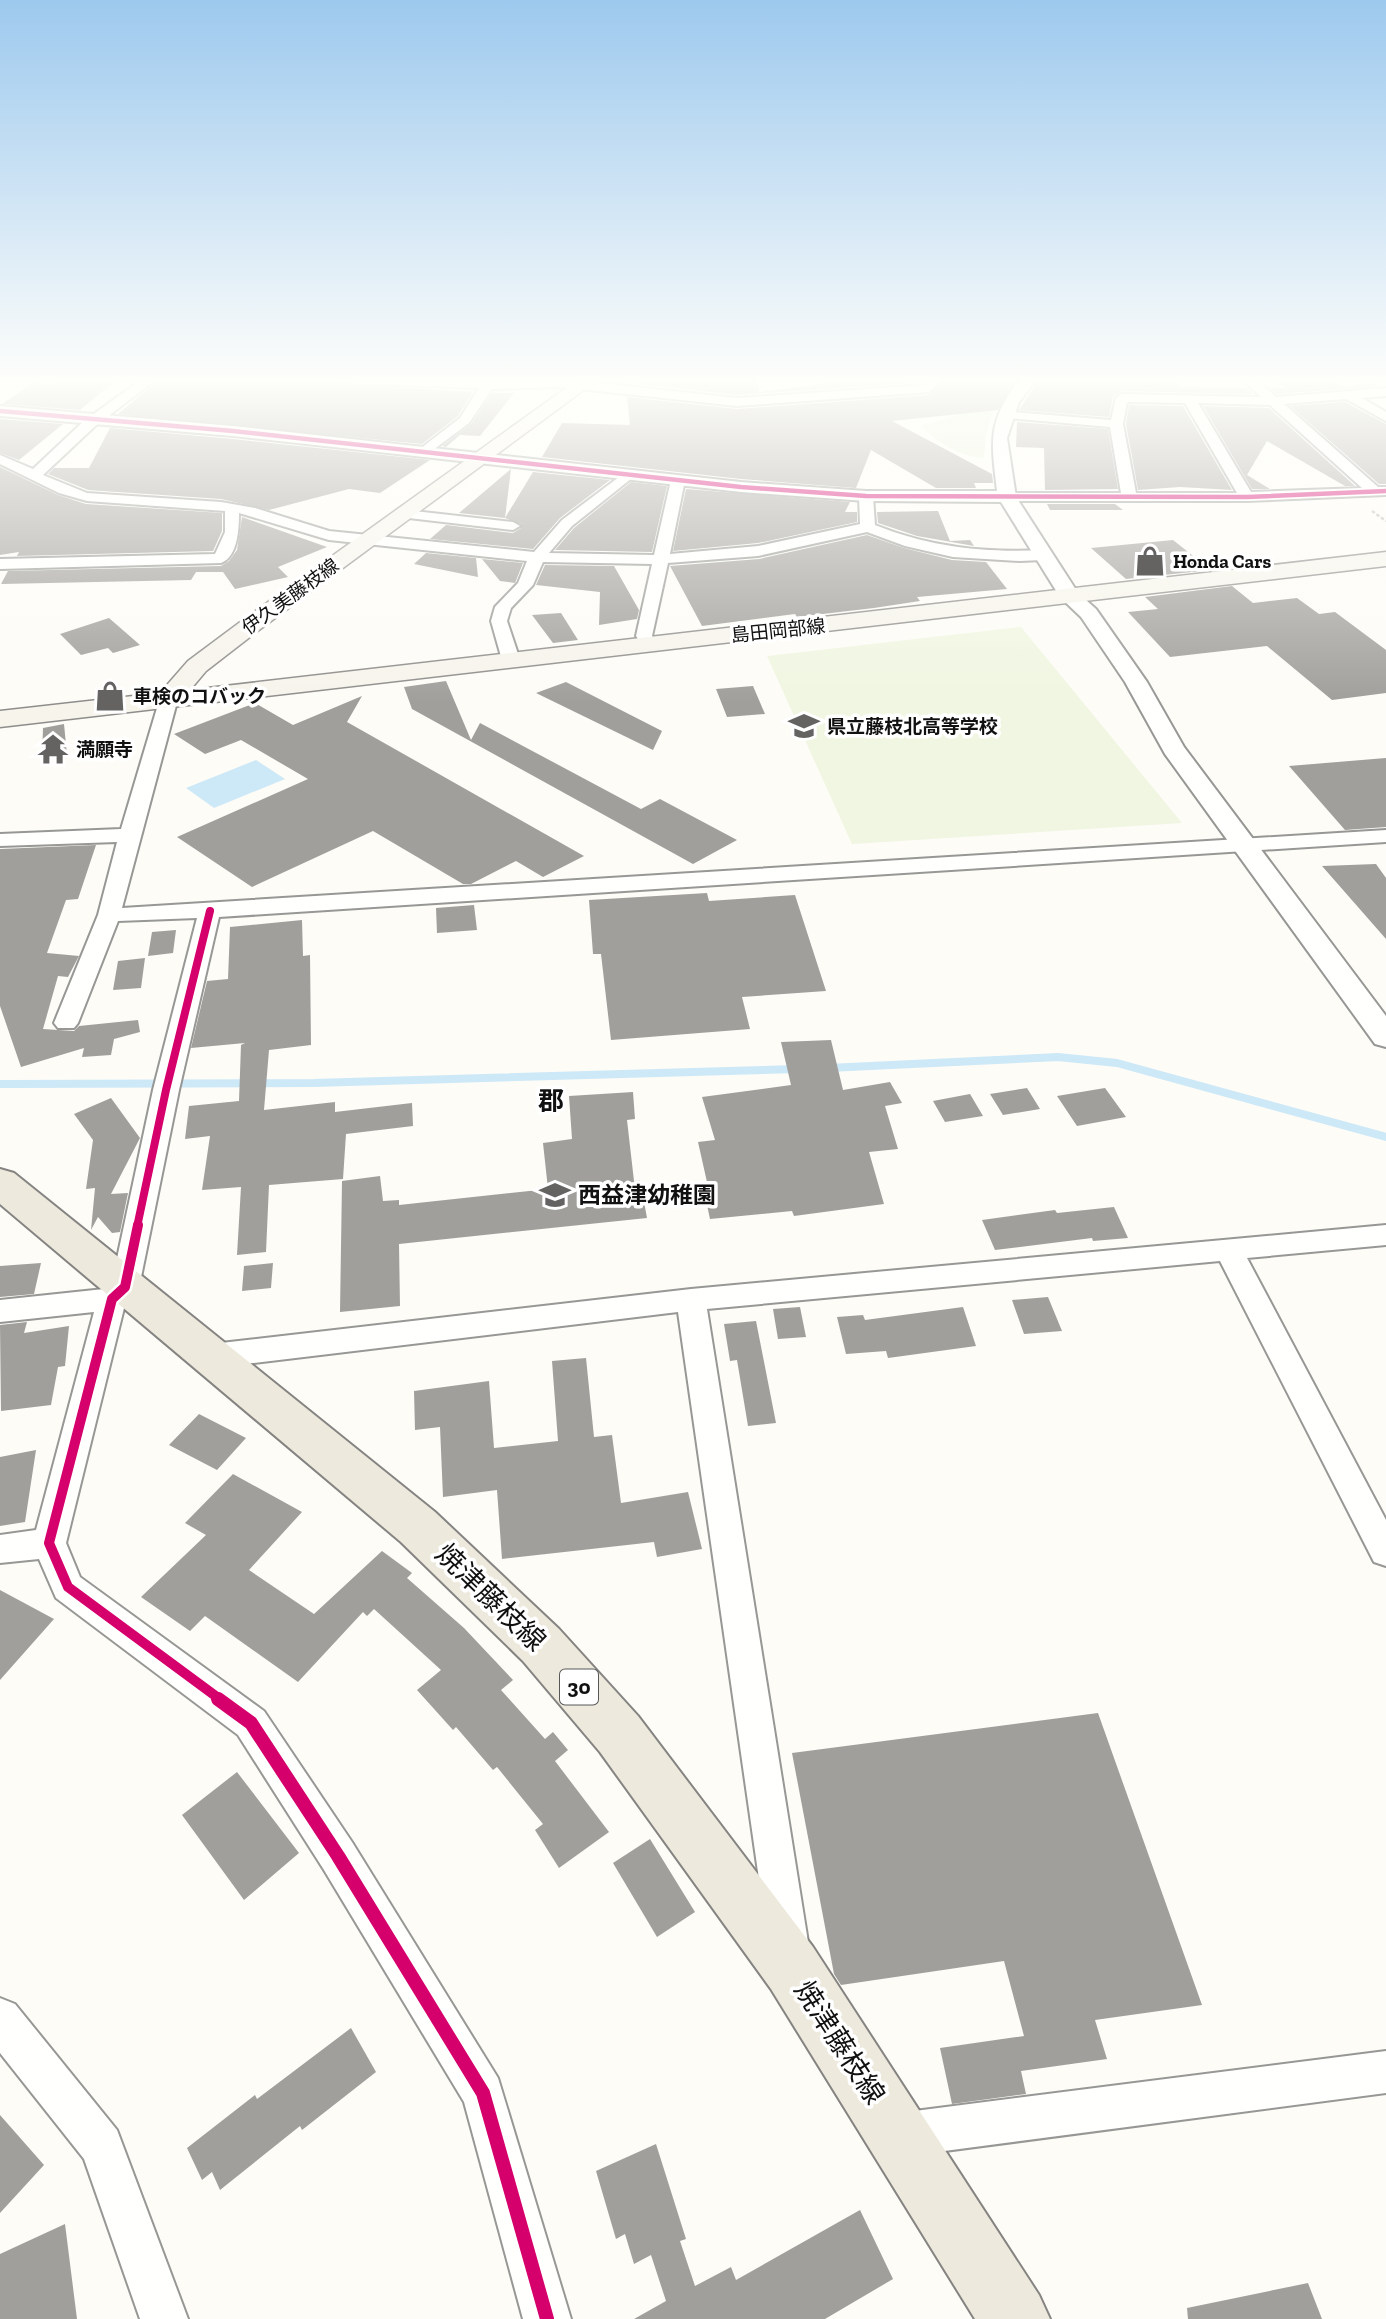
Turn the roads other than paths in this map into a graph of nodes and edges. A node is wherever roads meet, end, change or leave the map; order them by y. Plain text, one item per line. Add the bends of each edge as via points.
1 (56, 486) edge
2 (443, 486) edge
3 (613, 486) edge
4 (677, 486) edge
5 (743, 486) edge
6 (1006, 486) edge
7 (1127, 486) edge
8 (1242, 486) edge
9 (1380, 492) edge
10 (866, 496) junction
11 (1129, 496) junction
12 (1007, 497) junction
13 (1248, 497) junction
14 (232, 508) junction
15 (405, 514) junction
16 (513, 526) dead end
17 (868, 527) junction
18 (369, 540) junction
19 (1043, 555) junction
20 (536, 558) junction
21 (659, 558) junction
22 (1383, 561) edge
23 (0, 564) edge
24 (1070, 597) junction
25 (650, 644) junction
26 (511, 660) junction
27 (169, 698) junction
28 (0, 719) edge
29 (128, 835) junction
30 (1386, 836) edge
31 (0, 840) edge
32 (1244, 847) junction
33 (210, 911) junction
34 (109, 915) junction
35 (66, 1023) dead end
36 (1386, 1037) edge
37 (0, 1183) edge
38 (1386, 1235) edge
39 (1229, 1250) junction
40 (119, 1293) junction
41 (691, 1300) junction
42 (0, 1311) edge
43 (212, 1356) junction
44 (49, 1543) junction
45 (0, 1549) edge
46 (1386, 1552) edge
47 (792, 1968) junction
48 (0, 2019) edge
49 (1386, 2073) edge
50 (899, 2135) junction
51 (164, 2319) edge
52 (547, 2319) edge
53 (1015, 2319) edge

1 - 14 street via 86,496
2 - 15 main road, 伊久美藤枝線
3 - 20 street via 567,523
4 - 21 street
5 - 10 street
6 - 12 street
7 - 11 street
8 - 13 street
9 - 13 street
10 - 12 street
10 - 17 street
11 - 12 street
11 - 13 street
12 - 19 street
14 - 18 street via 316,533
14 - 23 street via 232,532 221,558
15 - 16 street
15 - 18 main road, 伊久美藤枝線
17 - 19 street via 901,543 971,556
17 - 21 street via 754,554
18 - 20 street
18 - 27 main road, 伊久美藤枝線 via 197,666
19 - 24 street
20 - 21 street
20 - 26 street via 525,585 503,607 499,621
21 - 25 street via 644,636
22 - 24 main road, 島田岡部線
24 - 25 main road, 島田岡部線
24 - 32 street via 1089,613 1136,682 1173,749
25 - 26 main road, 島田岡部線
26 - 27 main road, 島田岡部線
27 - 28 main road
27 - 29 street
29 - 31 street
29 - 34 street
30 - 32 street
32 - 33 street
32 - 36 street
33 - 34 street
33 - 40 street
34 - 35 street
37 - 40 main road, 焼津藤枝線 / 30
38 - 39 street
39 - 41 street
39 - 46 street
40 - 42 street
40 - 43 main road, 焼津藤枝線 / 30
40 - 44 street
41 - 43 street
41 - 47 street
43 - 47 main road, 焼津藤枝線 / 30 via 418,1527 541,1645 619,1734
44 - 45 street
44 - 52 street via 68,1587 251,1723 338,1856 482,2092
47 - 50 main road, 焼津藤枝線 / 30
48 - 51 street via 101,2146
49 - 50 street
50 - 53 main road, 焼津藤枝線 / 30

